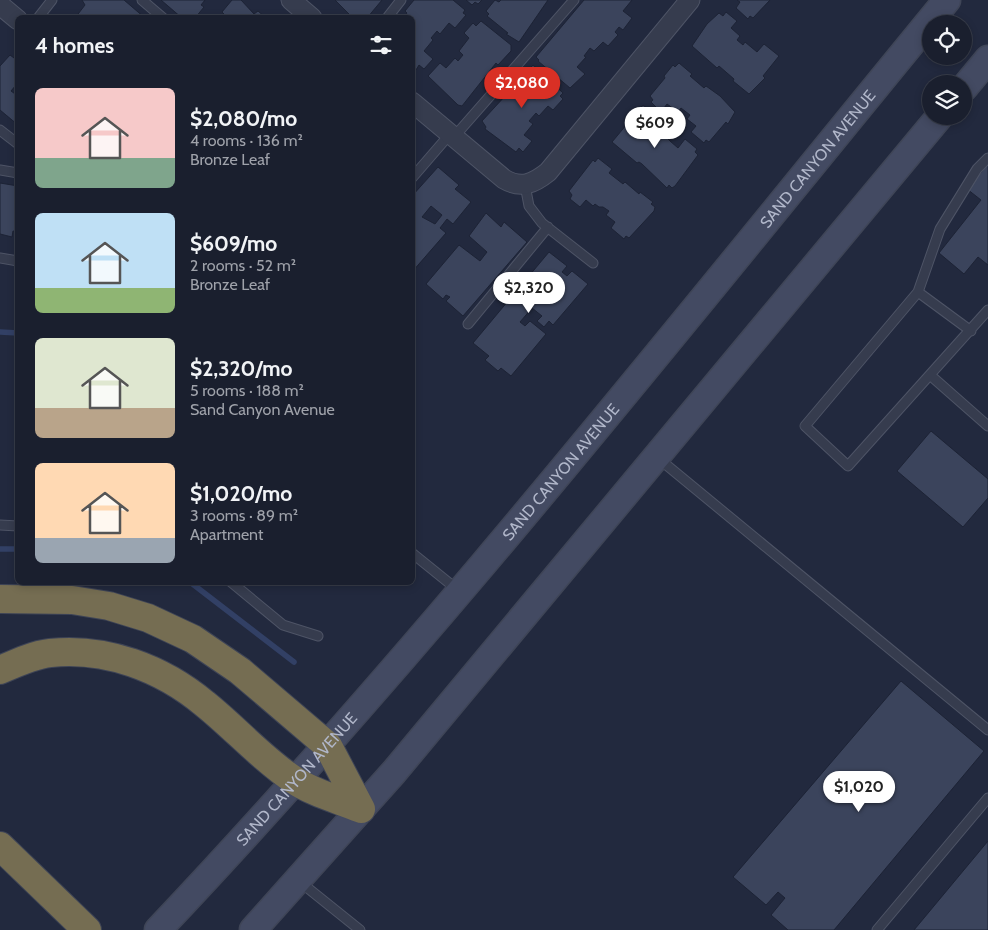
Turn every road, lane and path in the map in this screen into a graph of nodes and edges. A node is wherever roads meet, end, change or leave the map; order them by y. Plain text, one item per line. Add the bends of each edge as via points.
1 (52, 0) edge
2 (142, 0) edge
3 (291, 0) edge
4 (401, 0) edge
5 (574, 0) edge
6 (690, 0) edge
7 (947, 0) edge
8 (40, 15) edge
9 (160, 15) edge
10 (308, 15) edge
11 (388, 15) edge
12 (988, 59) edge
13 (972, 78) edge
14 (415, 104) edge
15 (933, 125) edge
16 (0, 130) edge
17 (452, 135) junction
18 (15, 142) edge
19 (988, 158) edge
20 (0, 170) edge
21 (15, 172) edge
22 (415, 175) edge
23 (525, 185) junction
24 (548, 227) junction
25 (0, 258) edge
26 (15, 260) edge
27 (593, 264) dead end
28 (918, 292) junction
29 (988, 310) edge
30 (468, 324) dead end
31 (971, 331) junction
32 (930, 375) junction
33 (988, 426) edge
34 (658, 458) junction
35 (0, 525) edge
36 (15, 526) edge
37 (415, 556) edge
38 (235, 585) edge
39 (460, 592) junction
40 (0, 599) edge
41 (318, 636) dead end
42 (0, 670) edge
43 (988, 730) edge
44 (328, 746) junction
45 (295, 781) junction
46 (988, 798) edge
47 (361, 809) junction
48 (0, 846) edge
49 (297, 880) junction
50 (87, 930) edge
51 (158, 930) edge
52 (254, 930) edge
53 (360, 930) edge
54 (877, 930) edge

1 - 8 lane
2 - 9 lane
3 - 10 street
4 - 11 lane
5 - 17 lane
6 - 23 street via 548,172
7 - 39 main road, SAND CANYON AVENUE
12 - 13 main road
14 - 17 street
15 - 34 main road
16 - 18 lane
17 - 22 lane
17 - 23 street via 504,179 514,185
19 - 28 lane via 977,168 940,229
20 - 21 lane
23 - 24 lane via 530,206
24 - 27 lane
24 - 30 lane
25 - 26 lane
28 - 31 lane
28 - 32 lane via 805,426 848,466
29 - 31 lane
31 - 32 lane
32 - 33 lane
34 - 43 lane
34 - 47 main road
35 - 36 lane
37 - 39 lane
38 - 41 lane via 283,625
39 - 44 main road, SAND CANYON AVENUE
40 - 44 highway via 72,600 109,606 155,621 193,639 240,671
42 - 45 highway via 49,653 97,654 132,662 157,673 203,702
44 - 45 main road, SAND CANYON AVENUE
44 - 47 highway
45 - 47 highway
45 - 51 main road, SAND CANYON AVENUE
46 - 54 lane
47 - 49 main road
48 - 50 highway
49 - 52 main road
49 - 53 lane

